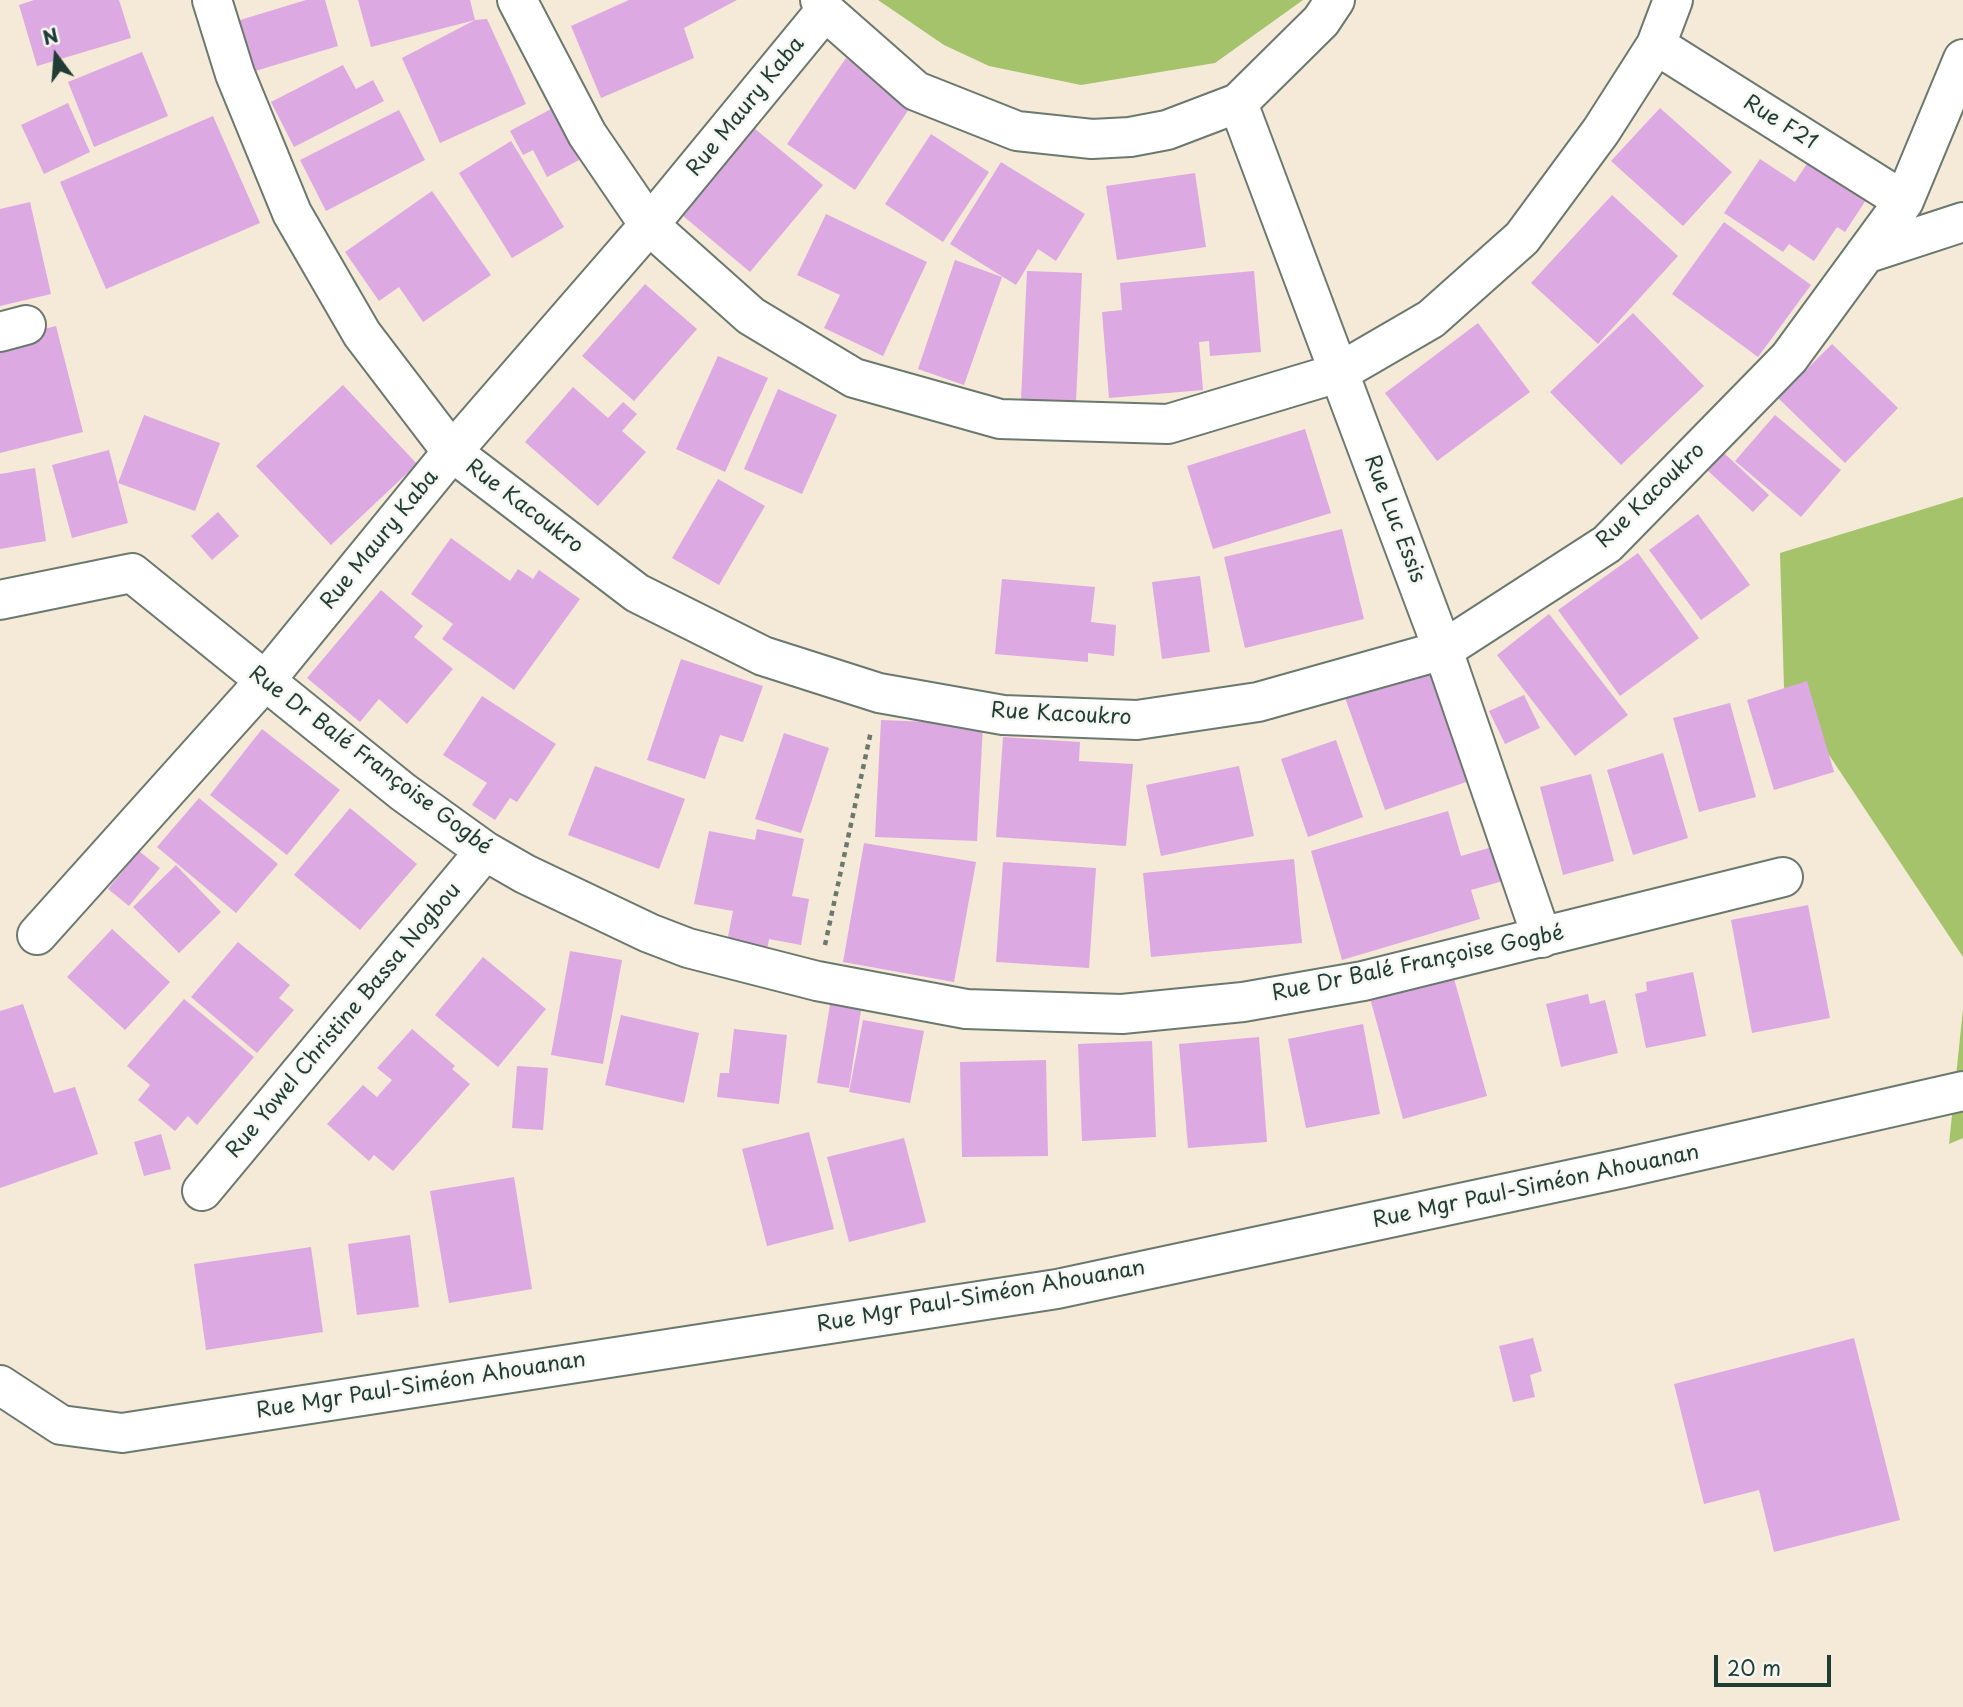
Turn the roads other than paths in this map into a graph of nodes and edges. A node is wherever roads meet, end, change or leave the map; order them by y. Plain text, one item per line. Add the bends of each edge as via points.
1 (212, 0) edge
2 (517, 0) edge
3 (1335, 0) edge
4 (1673, 0) edge
5 (823, 6) edge
6 (1656, 45) junction
7 (1963, 59) edge
8 (1238, 103) junction
9 (1904, 201) junction
10 (1963, 222) edge
11 (649, 225) junction
12 (1866, 254) junction
13 (1338, 373) junction
14 (452, 452) junction
15 (0, 600) edge
16 (1443, 650) junction
17 (264, 682) junction
18 (485, 851) junction
19 (1783, 877) dead end
20 (37, 935) dead end
21 (1542, 938) junction
22 (1963, 1091) edge
23 (202, 1191) dead end
24 (0, 1385) edge

1 - 14 street, Rue Kacoukro via 235,74 292,213 362,334
2 - 11 street via 587,134
3 - 8 street via 1321,21
4 - 6 street
5 - 8 street via 916,91 1017,131 1067,138 1130,137 1203,119
5 - 11 street, Rue Maury Kaba
6 - 9 street, Rue F21
6 - 13 street via 1601,131 1522,238 1431,319
7 - 9 street, Rue Kacoukro
8 - 13 street, Rue Luc Essis
9 - 12 street, Rue Kacoukro
10 - 12 street
11 - 13 street via 751,316 854,378 1000,419 1168,425
11 - 14 street, Rue Maury Kaba
12 - 16 street, Rue Kacoukro via 1789,358 1607,544
13 - 16 street, Rue Luc Essis
14 - 16 street, Rue Kacoukro via 637,593 763,656 879,692 1003,715 1137,720 1258,702
14 - 17 street, Rue Maury Kaba
15 - 17 street, Rue Dr Balé Françoise Gogbé via 132,573
16 - 21 street, Rue Luc Essis
17 - 18 street, Rue Dr Balé Françoise Gogbé
17 - 20 street, Rue Maury Kaba
18 - 21 street, Rue Dr Balé Françoise Gogbé via 525,874 688,948 817,981 966,1009 1122,1014 1243,1002 1363,981
18 - 23 street, Rue Yowel Christine Bassa Nogbou
19 - 21 street, Rue Dr Balé Françoise Gogbé
22 - 24 street, Rue Mgr Paul-Siméon Ahouanan via 1057,1289 122,1433 61,1425

